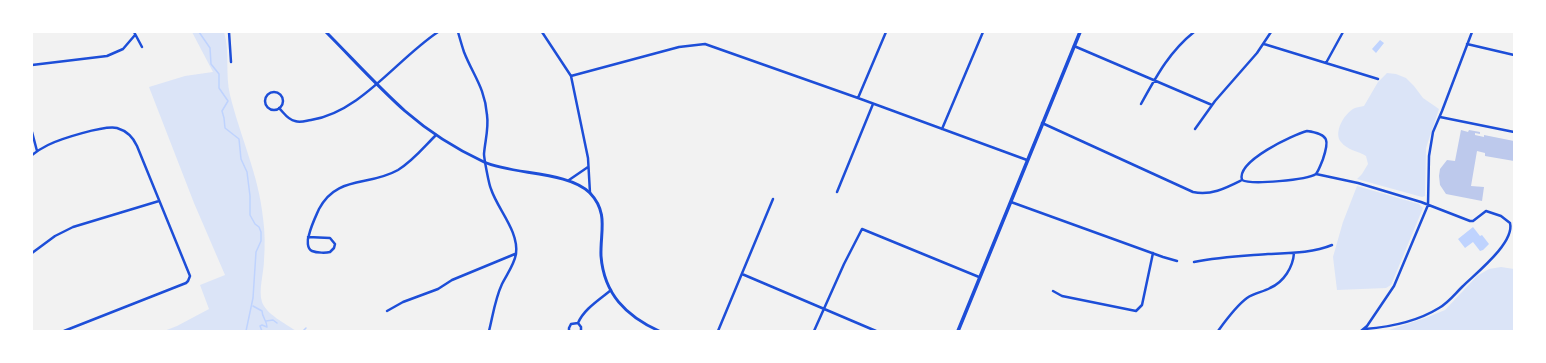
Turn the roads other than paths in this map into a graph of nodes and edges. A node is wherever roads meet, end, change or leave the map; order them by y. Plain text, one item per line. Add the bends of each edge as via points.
1 (134, 32) edge
2 (229, 32) edge
3 (326, 32) edge
4 (438, 32) edge
5 (458, 32) edge
6 (542, 32) edge
7 (886, 32) edge
8 (983, 32) edge
9 (1080, 32) edge
10 (1194, 32) edge
11 (1271, 32) edge
12 (1343, 32) edge
13 (1472, 32) edge
14 (136, 35) junction
15 (1264, 44) junction
16 (1468, 44) junction
17 (1074, 46) junction
18 (142, 47) dead end
19 (1514, 55) edge
20 (231, 62) dead end
21 (1326, 63) junction
22 (32, 65) edge
23 (571, 76) junction
24 (1378, 79) dead end
25 (1154, 80) junction
26 (376, 83) junction
27 (858, 98) junction
28 (873, 104) junction
29 (1141, 104) dead end
30 (1212, 105) junction
31 (279, 108) junction
32 (1440, 116) junction
33 (1042, 123) junction
34 (942, 129) junction
35 (1195, 129) dead end
36 (32, 132) edge
37 (1514, 132) edge
38 (436, 135) junction
39 (37, 151) junction
40 (32, 155) edge
41 (1027, 160) junction
42 (485, 162) junction
43 (588, 167) junction
44 (1316, 174) junction
45 (569, 180) junction
46 (1242, 180) junction
47 (837, 192) dead end
48 (590, 193) junction
49 (773, 199) dead end
50 (159, 201) junction
51 (1010, 202) junction
52 (1428, 205) junction
53 (308, 236) junction
54 (1332, 245) dead end
55 (32, 253) edge
56 (1153, 253) junction
57 (1294, 253) junction
58 (516, 254) junction
59 (1177, 261) dead end
60 (1194, 262) dead end
61 (742, 274) junction
62 (979, 277) junction
63 (611, 290) junction
64 (1053, 291) dead end
65 (823, 308) junction
66 (387, 311) dead end
67 (578, 323) junction
68 (1365, 329) junction
69 (653, 330) edge
70 (64, 331) edge
71 (489, 331) edge
72 (569, 331) edge
73 (581, 331) edge
74 (659, 331) edge
75 (718, 331) edge
76 (814, 331) edge
77 (876, 331) edge
78 (958, 331) edge
79 (1218, 331) edge
80 (1361, 331) edge

1 - 14 street
2 - 20 street
3 - 26 street
4 - 26 street
5 - 42 street via 464,53 481,87 484,99 488,129
6 - 23 street
7 - 27 street
8 - 34 street
9 - 17 main road
10 - 25 street via 1176,48
11 - 15 street
12 - 21 street
13 - 16 street
14 - 18 street
14 - 22 street via 123,49 107,56
15 - 21 street
15 - 30 street
16 - 19 street
16 - 32 street
17 - 25 street
17 - 33 main road
21 - 24 street
23 - 27 street via 679,47 705,44
23 - 43 street
25 - 29 street
25 - 30 street
26 - 31 street via 356,100 323,118 294,121
26 - 38 street via 405,111
27 - 28 street
28 - 34 street
28 - 47 street
30 - 35 street
31 - 31 street via 283,101 281,96 277,93 269,94 267,106
32 - 37 street
32 - 52 street via 1430,144
33 - 41 main road
33 - 46 street via 1200,194 1214,193
34 - 41 street
36 - 39 street
38 - 42 street
38 - 53 street via 408,164 397,171 333,191 322,202
39 - 40 street
39 - 50 street via 64,139 91,132 110,128 124,131 137,146
41 - 51 main road
42 - 45 street
42 - 58 street via 492,191 516,242
43 - 45 street
43 - 48 street
44 - 46 street via 1273,182 1247,183
44 - 46 street via 1328,143 1325,137 1308,131 1288,138 1259,154 1244,169
44 - 52 street via 1358,183
45 - 48 street
48 - 63 street via 599,205 602,218 602,256 605,276
49 - 61 street
50 - 55 street via 73,226
50 - 70 street via 190,279 186,283
51 - 56 street
51 - 62 main road
52 - 68 street via 1394,286
52 - 68 street via 1470,221 1486,211 1490,212 1510,222 1510,230 1495,256 1444,305 1424,316 1380,328
53 - 53 street via 308,246 313,251 328,253 334,248 335,244 330,238
54 - 57 street
56 - 59 street
56 - 64 street via 1142,305 1136,311 1062,296
57 - 60 street via 1221,257
57 - 79 street via 1291,266 1283,278 1272,287 1244,300
58 - 66 street via 452,280 438,289
58 - 71 street via 497,298
61 - 65 street
61 - 75 street
62 - 65 street via 862,229
62 - 78 main road
63 - 67 street via 588,309
63 - 69 street via 630,314
65 - 76 street
65 - 77 street
67 - 72 street via 571,324
67 - 73 street
68 - 80 street
69 - 74 street

